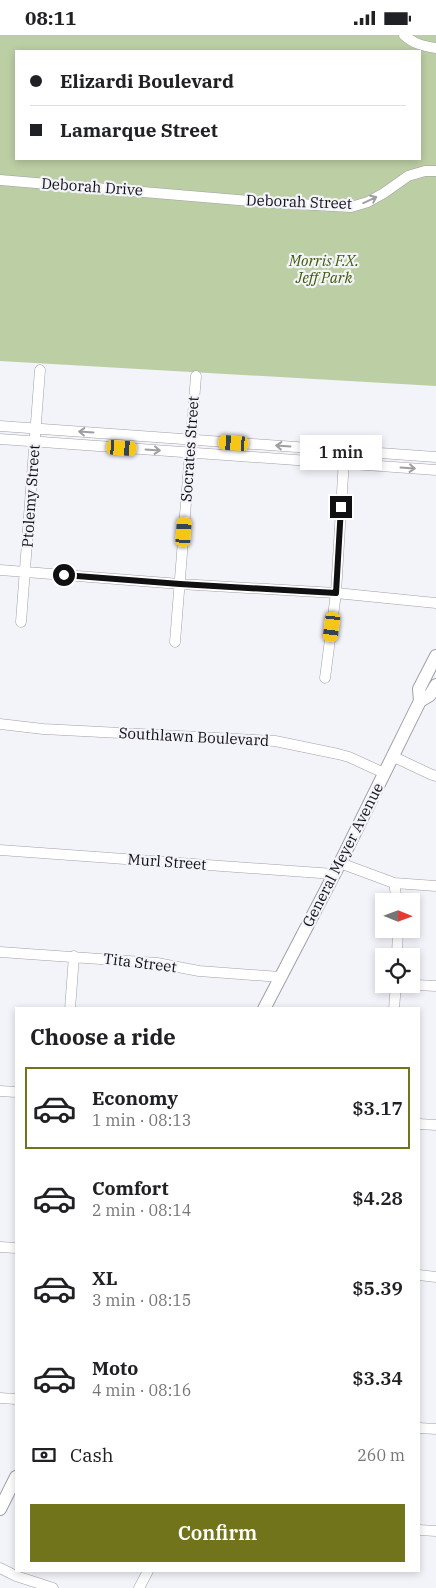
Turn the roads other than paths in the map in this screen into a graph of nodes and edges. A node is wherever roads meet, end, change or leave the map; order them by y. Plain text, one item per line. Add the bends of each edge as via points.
1 (404, 35) edge
2 (436, 48) edge
3 (436, 171) edge
4 (0, 180) edge
5 (183, 194) joint
6 (40, 371) dead end
7 (196, 376) dead end
8 (0, 426) edge
9 (35, 429) junction
10 (0, 439) edge
11 (191, 440) junction
12 (34, 442) junction
13 (344, 451) junction
14 (190, 453) junction
15 (436, 457) edge
16 (343, 463) junction
17 (436, 470) edge
18 (0, 570) edge
19 (26, 572) junction
20 (180, 584) junction
21 (336, 593) junction
22 (436, 603) edge
23 (21, 622) dead end
24 (175, 642) dead end
25 (435, 659) edge
26 (325, 678) dead end
27 (436, 685) edge
28 (420, 701) junction
29 (0, 724) edge
30 (392, 755) junction
31 (384, 773) junction
32 (436, 776) edge
33 (0, 850) edge
34 (337, 868) junction
35 (394, 883) junction
36 (436, 886) edge
37 (396, 893) edge
38 (0, 952) edge
39 (74, 956) junction
40 (280, 977) junction
41 (420, 985) edge
42 (436, 986) edge
43 (395, 993) edge
44 (70, 1007) edge
45 (265, 1007) edge
46 (394, 1007) edge
47 (0, 1091) edge
48 (15, 1092) edge
49 (420, 1124) edge
50 (436, 1125) edge
51 (0, 1247) edge
52 (15, 1248) edge
53 (420, 1275) edge
54 (436, 1277) edge
55 (0, 1398) edge
56 (15, 1399) edge
57 (420, 1428) edge
58 (436, 1429) edge
59 (15, 1479) edge
60 (1, 1506) edge
61 (420, 1530) edge
62 (436, 1531) edge
63 (0, 1568) edge
64 (148, 1572) edge
65 (53, 1588) edge
66 (140, 1588) edge

1 - 2 street via 420,46
5 -> 3 street, Deborah Street via 351,207 368,202 408,176
4 - 5 street, Deborah Drive
6 - 9 street, Ptolemy Street
7 - 11 street, Socrates Street
8 - 9 street
11 -> 9 street
9 - 12 street, Ptolemy Street
10 - 12 street
13 -> 11 street
11 - 14 street, Socrates Street
12 -> 14 street
12 - 19 street, Ptolemy Street
13 - 15 street
13 - 16 street
14 - 16 street
14 - 20 street, Socrates Street
16 -> 17 street
16 - 21 street
18 - 19 street
19 - 20 street
19 - 23 street, Ptolemy Street
20 - 21 street
20 - 24 street, Socrates Street
21 - 22 street
21 - 26 street
25 - 28 main road, General Meyer Avenue via 419,689
27 - 28 main road, General Meyer Avenue via 430,695
28 - 30 main road, General Meyer Avenue
29 - 31 street, Southlawn Boulevard via 275,741 349,757
30 - 31 main road, General Meyer Avenue
30 - 32 street
31 - 34 main road, General Meyer Avenue
33 - 34 street, Murl Street
34 - 35 street, Murl Street
34 - 40 main road, General Meyer Avenue
35 - 36 street, Murl Street
35 - 37 street
38 - 39 street, Tita Street
39 - 40 street, Tita Street
39 - 44 street
40 - 45 main road, General Meyer Avenue
41 - 42 street
43 - 46 street
47 - 48 street
49 - 50 street
51 - 52 street
53 - 54 street
55 - 56 street
57 - 58 street
59 - 60 main road
61 - 62 street
63 - 65 street
64 - 66 street

